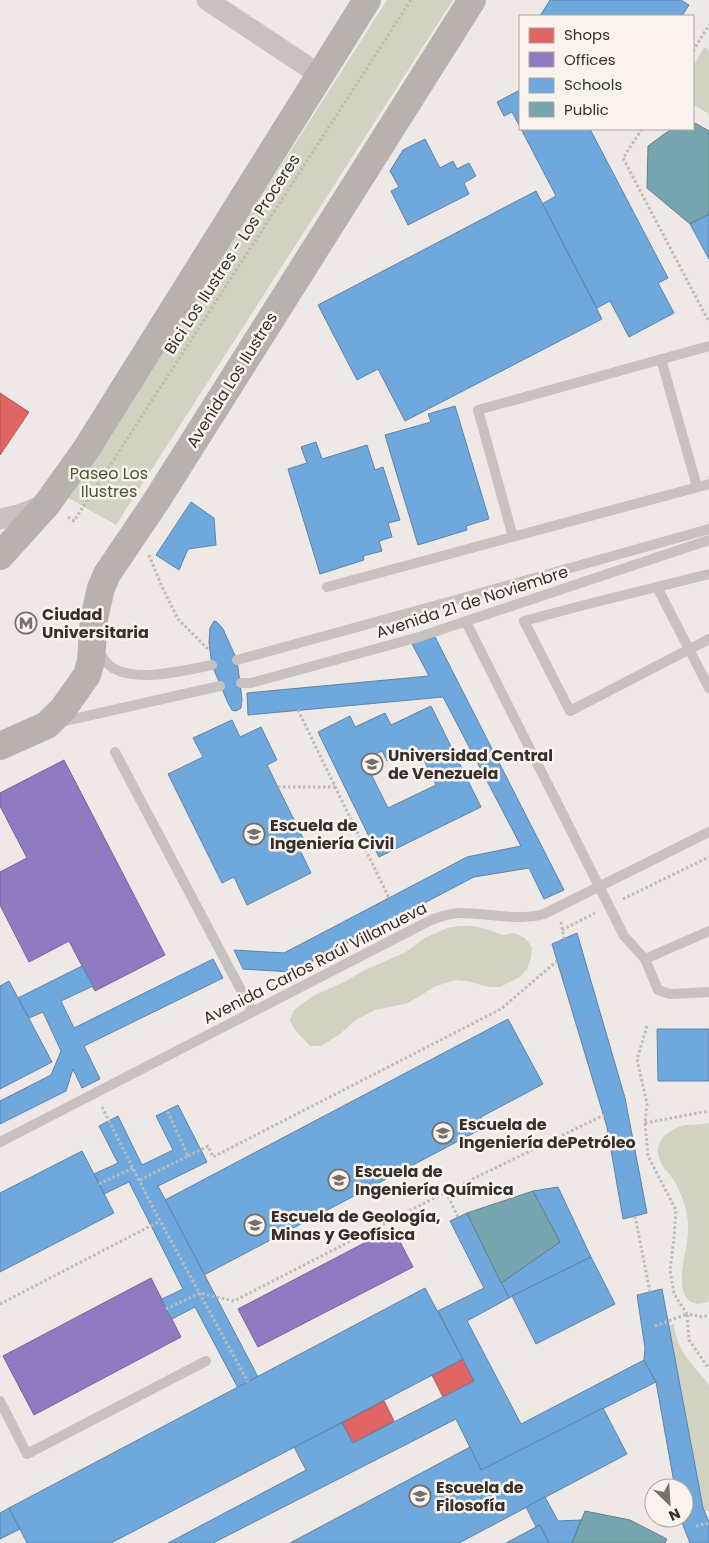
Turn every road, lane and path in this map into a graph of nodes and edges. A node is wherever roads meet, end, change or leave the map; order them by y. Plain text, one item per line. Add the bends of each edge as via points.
1 (207, 0) edge
2 (367, 0) edge
3 (411, 0) edge
4 (472, 0) edge
5 (709, 25) edge
6 (694, 49) edge
7 (320, 75) junction
8 (641, 130) edge
9 (709, 322) edge
10 (709, 346) edge
11 (661, 359) junction
12 (709, 484) edge
13 (697, 487) junction
14 (47, 504) junction
15 (0, 519) edge
16 (74, 521) dead end
17 (138, 528) junction
18 (709, 529) edge
19 (513, 537) junction
20 (709, 540) edge
21 (0, 556) edge
22 (709, 574) edge
23 (327, 587) dead end
24 (658, 587) junction
25 (466, 622) junction
26 (709, 639) edge
27 (93, 644) junction
28 (210, 650) dead end
29 (689, 650) junction
30 (237, 660) dead end
31 (212, 665) dead end
32 (241, 683) dead end
33 (220, 686) dead end
34 (709, 688) edge
35 (298, 710) dead end
36 (47, 725) junction
37 (0, 746) edge
38 (115, 752) dead end
39 (278, 787) dead end
40 (335, 787) junction
41 (709, 832) edge
42 (709, 856) edge
43 (600, 887) junction
44 (389, 898) dead end
45 (609, 906) junction
46 (562, 930) dead end
47 (709, 931) edge
48 (644, 959) junction
49 (557, 961) dead end
50 (709, 992) edge
51 (252, 1012) junction
52 (647, 1026) dead end
53 (167, 1110) dead end
54 (709, 1111) edge
55 (604, 1115) dead end
56 (109, 1121) dead end
57 (645, 1123) junction
58 (0, 1142) edge
59 (188, 1156) junction
60 (133, 1168) junction
61 (140, 1180) junction
62 (99, 1184) dead end
63 (446, 1192) junction
64 (635, 1216) dead end
65 (458, 1217) dead end
66 (160, 1221) junction
67 (650, 1292) dead end
68 (200, 1293) junction
69 (0, 1304) edge
70 (166, 1309) dead end
71 (687, 1314) junction
72 (709, 1314) edge
73 (655, 1326) dead end
74 (206, 1361) dead end
75 (709, 1369) edge
76 (248, 1382) dead end
77 (0, 1402) edge
78 (709, 1523) edge
79 (696, 1526) dead end

1 - 7 street
2 - 7 main road
3 - 16 path, Bici Los Ilustres - Los Proceres
4 - 17 main road, Avenida Los Ilustres
5 - 6 path
7 - 14 main road via 85,451
8 - 9 path via 623,158
10 - 11 lane
11 - 13 lane
11 - 19 lane via 478,410
12 - 13 lane
13 - 19 lane
14 - 15 street
14 - 21 main road
17 - 27 main road, Avenida Los Ilustres via 101,588 94,618
17 - 28 path via 178,619
18 - 30 lane, Avenida 21 de Noviembre
19 - 23 lane
20 - 25 lane, Avenida 21 de Noviembre
22 - 24 lane
24 - 29 lane
24 - 29 lane via 524,621 570,710
25 - 32 lane, Avenida 21 de Noviembre via 269,678
25 - 43 lane
26 - 29 lane
27 - 31 lane via 113,668 128,673 165,673
27 - 36 main road, Avenida Los Ilustres via 87,675
29 - 34 lane
33 - 36 lane
35 - 40 path
36 - 37 main road, Avenida Los Ilustres
38 - 51 lane
39 - 40 path
40 - 44 path
41 - 43 lane, Avenida Carlos Raúl Villanueva
42 - 45 path
43 - 45 lane
43 - 51 lane, Avenida Carlos Raúl Villanueva via 531,918 466,913 430,920
45 - 46 path
45 - 48 lane via 624,936
47 - 48 lane
48 - 50 lane via 658,990 670,994
49 - 59 path via 501,1009 213,1157 208,1146
51 - 58 lane, Avenida Carlos Raúl Villanueva
52 - 57 path via 637,1060 647,1104
53 - 59 path
54 - 57 path
55 - 63 path
56 - 60 path
57 - 71 path via 648,1156 676,1210 670,1270 674,1294
59 - 61 path
60 - 61 path
60 - 62 path
61 - 66 path
63 - 65 path
63 - 68 path via 234,1301
64 - 67 path
66 - 68 path
66 - 69 path
68 - 70 path
68 - 76 path
71 - 72 path via 704,1317
71 - 73 path
71 - 75 path via 688,1340
74 - 77 lane via 27,1454
78 - 79 path

